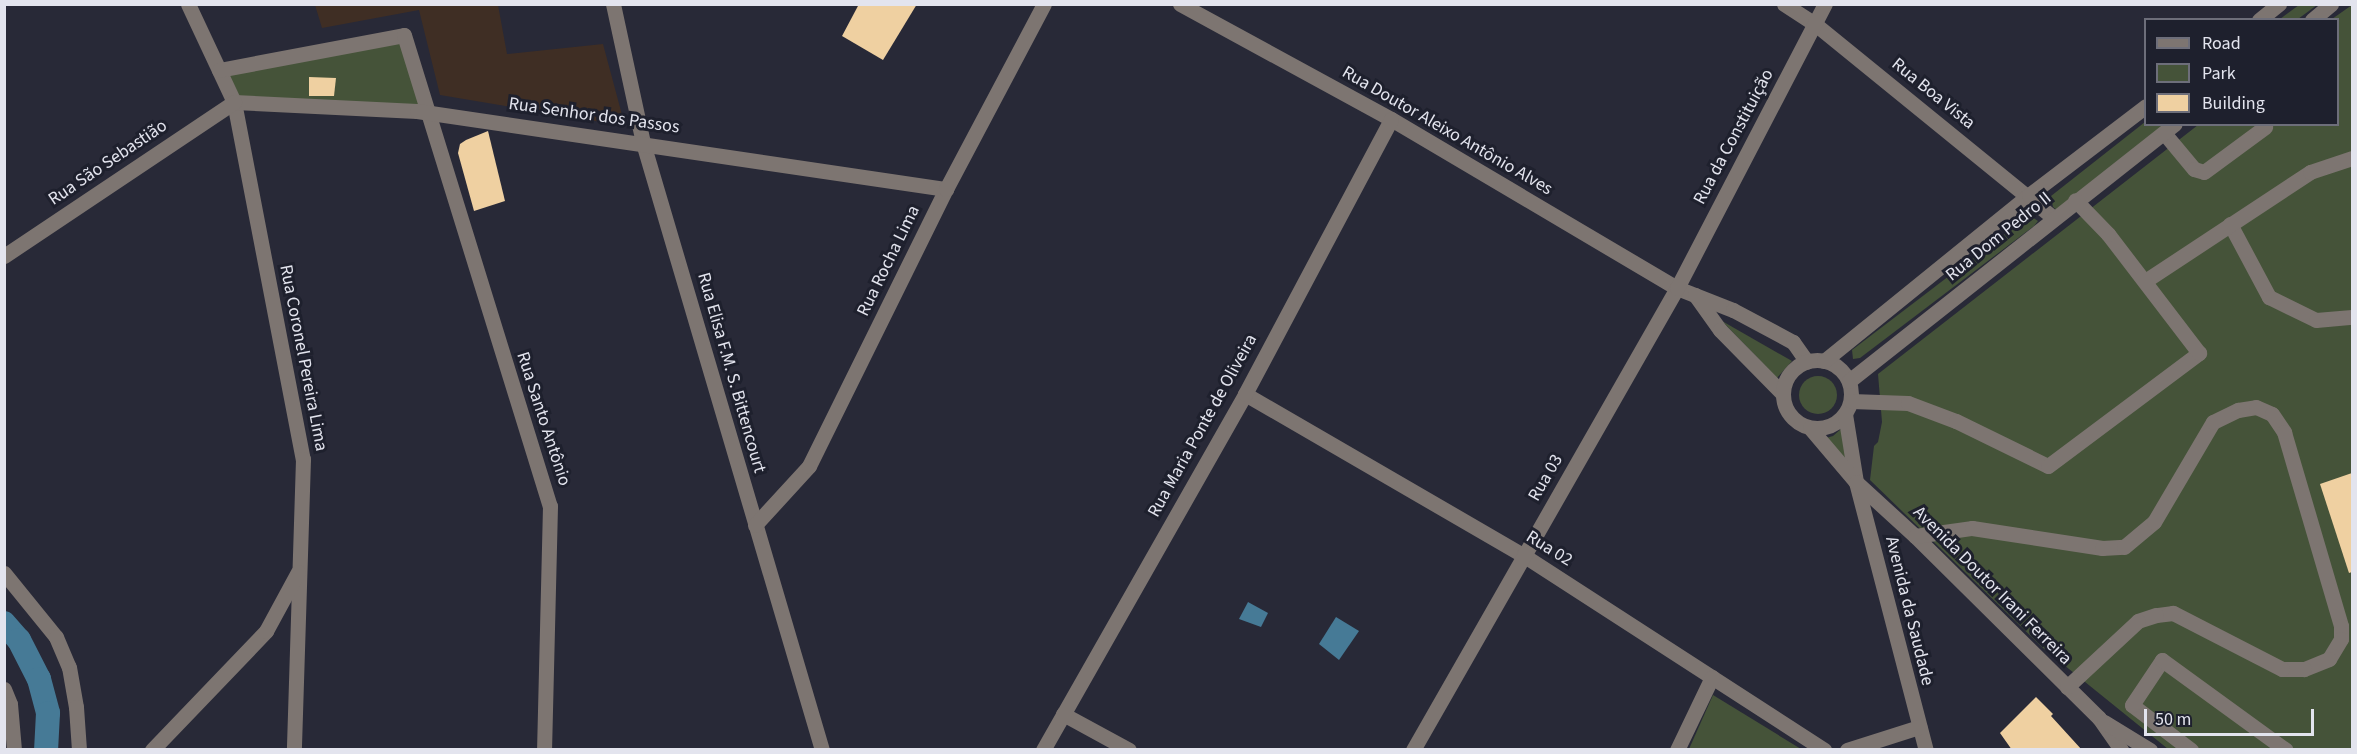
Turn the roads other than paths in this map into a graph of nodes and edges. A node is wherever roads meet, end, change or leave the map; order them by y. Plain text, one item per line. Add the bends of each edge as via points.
1 (188, 4) edge
2 (613, 4) edge
3 (1044, 4) edge
4 (1179, 4) edge
5 (1784, 4) edge
6 (1825, 4) edge
7 (2279, 4) edge
8 (2331, 4) edge
9 (2262, 18) edge
10 (2314, 18) edge
11 (1815, 24) junction
12 (219, 70) junction
13 (234, 102) junction
14 (2144, 107) edge
15 (426, 112) junction
16 (1391, 119) junction
17 (2265, 127) dead end
18 (2169, 129) edge
19 (643, 143) junction
20 (2352, 158) edge
21 (946, 189) junction
22 (2029, 195) junction
23 (2075, 200) junction
24 (2054, 218) junction
25 (2230, 224) junction
26 (4, 256) edge
27 (2145, 281) junction
28 (1677, 288) junction
29 (1694, 293) junction
30 (2352, 317) edge
31 (1824, 361) junction
32 (1807, 362) junction
33 (1848, 381) junction
34 (1782, 393) junction
35 (1245, 394) junction
36 (1848, 407) junction
37 (1810, 428) junction
38 (1856, 482) junction
39 (755, 525) junction
40 (1915, 536) junction
41 (1523, 555) junction
42 (300, 569) junction
43 (4, 573) edge
44 (1712, 677) junction
45 (2067, 687) junction
46 (4, 689) edge
47 (1063, 714) junction
48 (2099, 718) junction
49 (1919, 727) junction
50 (15, 750) edge
51 (79, 750) edge
52 (152, 750) edge
53 (294, 750) edge
54 (544, 750) edge
55 (822, 750) edge
56 (1043, 750) edge
57 (1129, 750) edge
58 (1413, 750) edge
59 (1677, 750) edge
60 (1824, 750) edge
61 (1847, 750) edge
62 (1926, 750) edge
63 (2121, 750) edge
64 (2150, 750) edge
65 (2191, 750) edge
66 (2286, 750) edge

1 - 12 street, Rua Coronel Pereira Lima
2 - 19 street, Rua Elisa F.M. S. Bittencourt
3 - 21 street, Rua Rocha Lima
4 - 16 street, Rua Doutor Aleixo Antônio Alves
5 - 11 street, Rua Boa Vista
6 - 11 street, Rua da Constituição
7 - 9 street
8 - 10 street
11 - 22 street, Rua Boa Vista
11 - 28 street, Rua da Constituição
12 - 13 street, Rua Coronel Pereira Lima
12 - 15 street, Rua Santo Antônio via 404,35
13 - 15 street, Rua Senhor dos Passos
13 - 26 street, Rua São Sebastião
13 - 42 street, Rua Coronel Pereira Lima via 303,459
14 - 22 street, Rua Dom Pedro II
15 - 19 street, Rua Senhor dos Passos
15 - 54 street, Rua Santo Antônio via 550,506
16 - 28 street, Rua Doutor Aleixo Antônio Alves
16 - 35 street, Rua Maria Ponte de Oliveira
17 - 18 street via 2204,172 2194,169
18 - 23 street, Rua Dom Pedro II
19 - 21 street, Rua Senhor dos Passos
19 - 39 street, Rua Elisa F.M. S. Bittencourt
20 - 25 street via 2310,172
21 - 39 street, Rua Rocha Lima via 810,466
22 - 24 street, Rua Boa Vista
22 - 31 street, Rua Dom Pedro II
23 - 24 street, Rua Dom Pedro II
23 - 27 street
24 - 33 street, Rua Dom Pedro II
25 - 27 street
25 - 30 street via 2269,297 2316,320
27 - 36 street via 2199,353 2048,466 1956,421 1908,403
28 - 29 street, Rua Doutor Aleixo Antônio Alves
28 - 41 street, Rua 03
29 - 32 street, Rua Doutor Aleixo Antônio Alves via 1793,342
29 - 34 street via 1720,330
31 - 32 street
31 - 33 street via 1843,372
32 - 34 street via 1792,370
33 - 36 street
34 - 37 street via 1787,412
35 - 41 street, Rua 02
35 - 47 street, Rua Maria Ponte de Oliveira
36 - 37 street via 1830,426
36 - 38 street
37 - 38 street, Avenida Doutor Irani Ferreira
38 - 40 street, Avenida Doutor Irani Ferreira
38 - 49 street, Avenida da Saudade
39 - 55 street, Rua Elisa F.M. S. Bittencourt
40 - 45 street, Avenida Doutor Irani Ferreira
40 - 45 street via 1972,528 2102,548 2124,547 2154,522 2213,422 2238,410 2256,407 2272,414 2284,432 2341,627 2341,639 2329,660 2304,669 2282,669 2173,613 2138,621
41 - 44 street, Rua 02
41 - 58 street, Rua 03
42 - 52 street, Rua Coronel Pereira Lima via 266,631
42 - 53 street
43 - 51 street via 56,637 69,667
44 - 59 street
44 - 60 street, Rua 02
45 - 48 street, Avenida Doutor Irani Ferreira
46 - 50 street via 10,704
47 - 56 street, Rua Maria Ponte de Oliveira
47 - 57 street
48 - 63 street, Avenida Doutor Irani Ferreira
48 - 64 street, Avenida Doutor Irani Ferreira
49 - 61 street
49 - 62 street, Avenida da Saudade
65 - 66 street via 2132,705 2162,660

